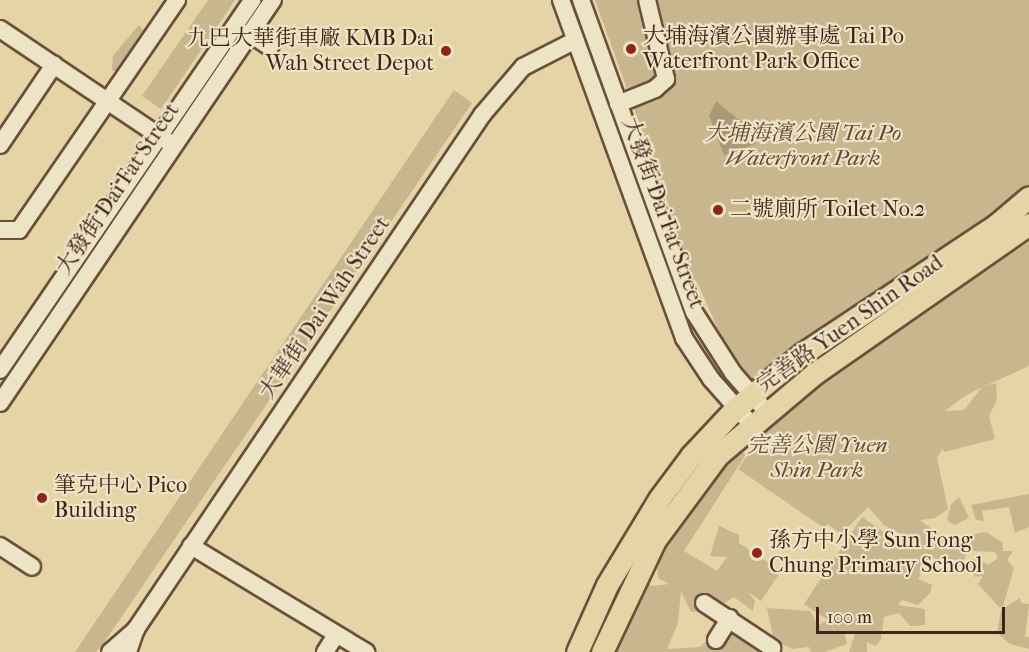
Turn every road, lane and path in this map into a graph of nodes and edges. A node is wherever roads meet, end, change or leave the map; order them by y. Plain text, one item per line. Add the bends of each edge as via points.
1 (177, 0) edge
2 (252, 0) edge
3 (273, 0) edge
4 (561, 0) edge
5 (582, 0) edge
6 (647, 0) edge
7 (1, 31) edge
8 (250, 34) junction
9 (576, 40) junction
10 (270, 47) dead end
11 (54, 65) junction
12 (107, 101) junction
13 (618, 104) junction
14 (167, 141) junction
15 (0, 145) edge
16 (1029, 197) edge
17 (1029, 224) edge
18 (0, 230) edge
19 (0, 370) edge
20 (0, 403) edge
21 (743, 403) junction
22 (758, 418) junction
23 (0, 546) edge
24 (191, 546) junction
25 (32, 567) dead end
26 (704, 603) dead end
27 (136, 629) junction
28 (737, 629) junction
29 (336, 635) junction
30 (716, 640) dead end
31 (774, 651) edge
32 (110, 652) edge
33 (128, 652) edge
34 (325, 652) edge
35 (366, 652) edge
36 (577, 652) edge
37 (602, 652) edge

1 - 12 street
2 - 14 street, 大發街 Dai Fat Street
3 - 8 street, 大發街 Dai Fat Street
4 - 9 street, 大發街 Dai Fat Street
5 - 13 street, 大發街 Dai Fat Street
6 - 13 street via 666,79 655,89
7 - 11 street
8 - 10 street
8 - 14 street, 大發街 Dai Fat Street
9 - 21 street, 大發街 Dai Fat Street via 681,331 699,363
9 - 24 street, 大華街 Dai Wah Street via 532,60 509,80
11 - 12 street
11 - 15 street
12 - 14 street
12 - 18 street via 19,230
13 - 21 street, 大發街 Dai Fat Street via 694,312
14 - 19 street, 大發街 Dai Fat Street
14 - 20 street, 大發街 Dai Fat Street
16 - 21 main road, 完善路 Yuen Shin Road via 996,225 809,348
17 - 22 main road, 完善路 Yuen Shin Road via 895,315
21 - 22 street, 大發街 Dai Fat Street
21 - 36 main road, 完善路 Yuen Shin Road via 691,456 659,499 607,585
22 - 37 main road, 完善路 Yuen Shin Road via 718,455 667,521 635,577
23 - 25 street
24 - 27 street, 大華街 Dai Wah Street
24 - 29 street
26 - 28 street
27 - 32 street, 大華街 Dai Wah Street
27 - 33 street, 大華街 Dai Wah Street
28 - 30 street
28 - 31 street
29 - 34 street
29 - 35 street

